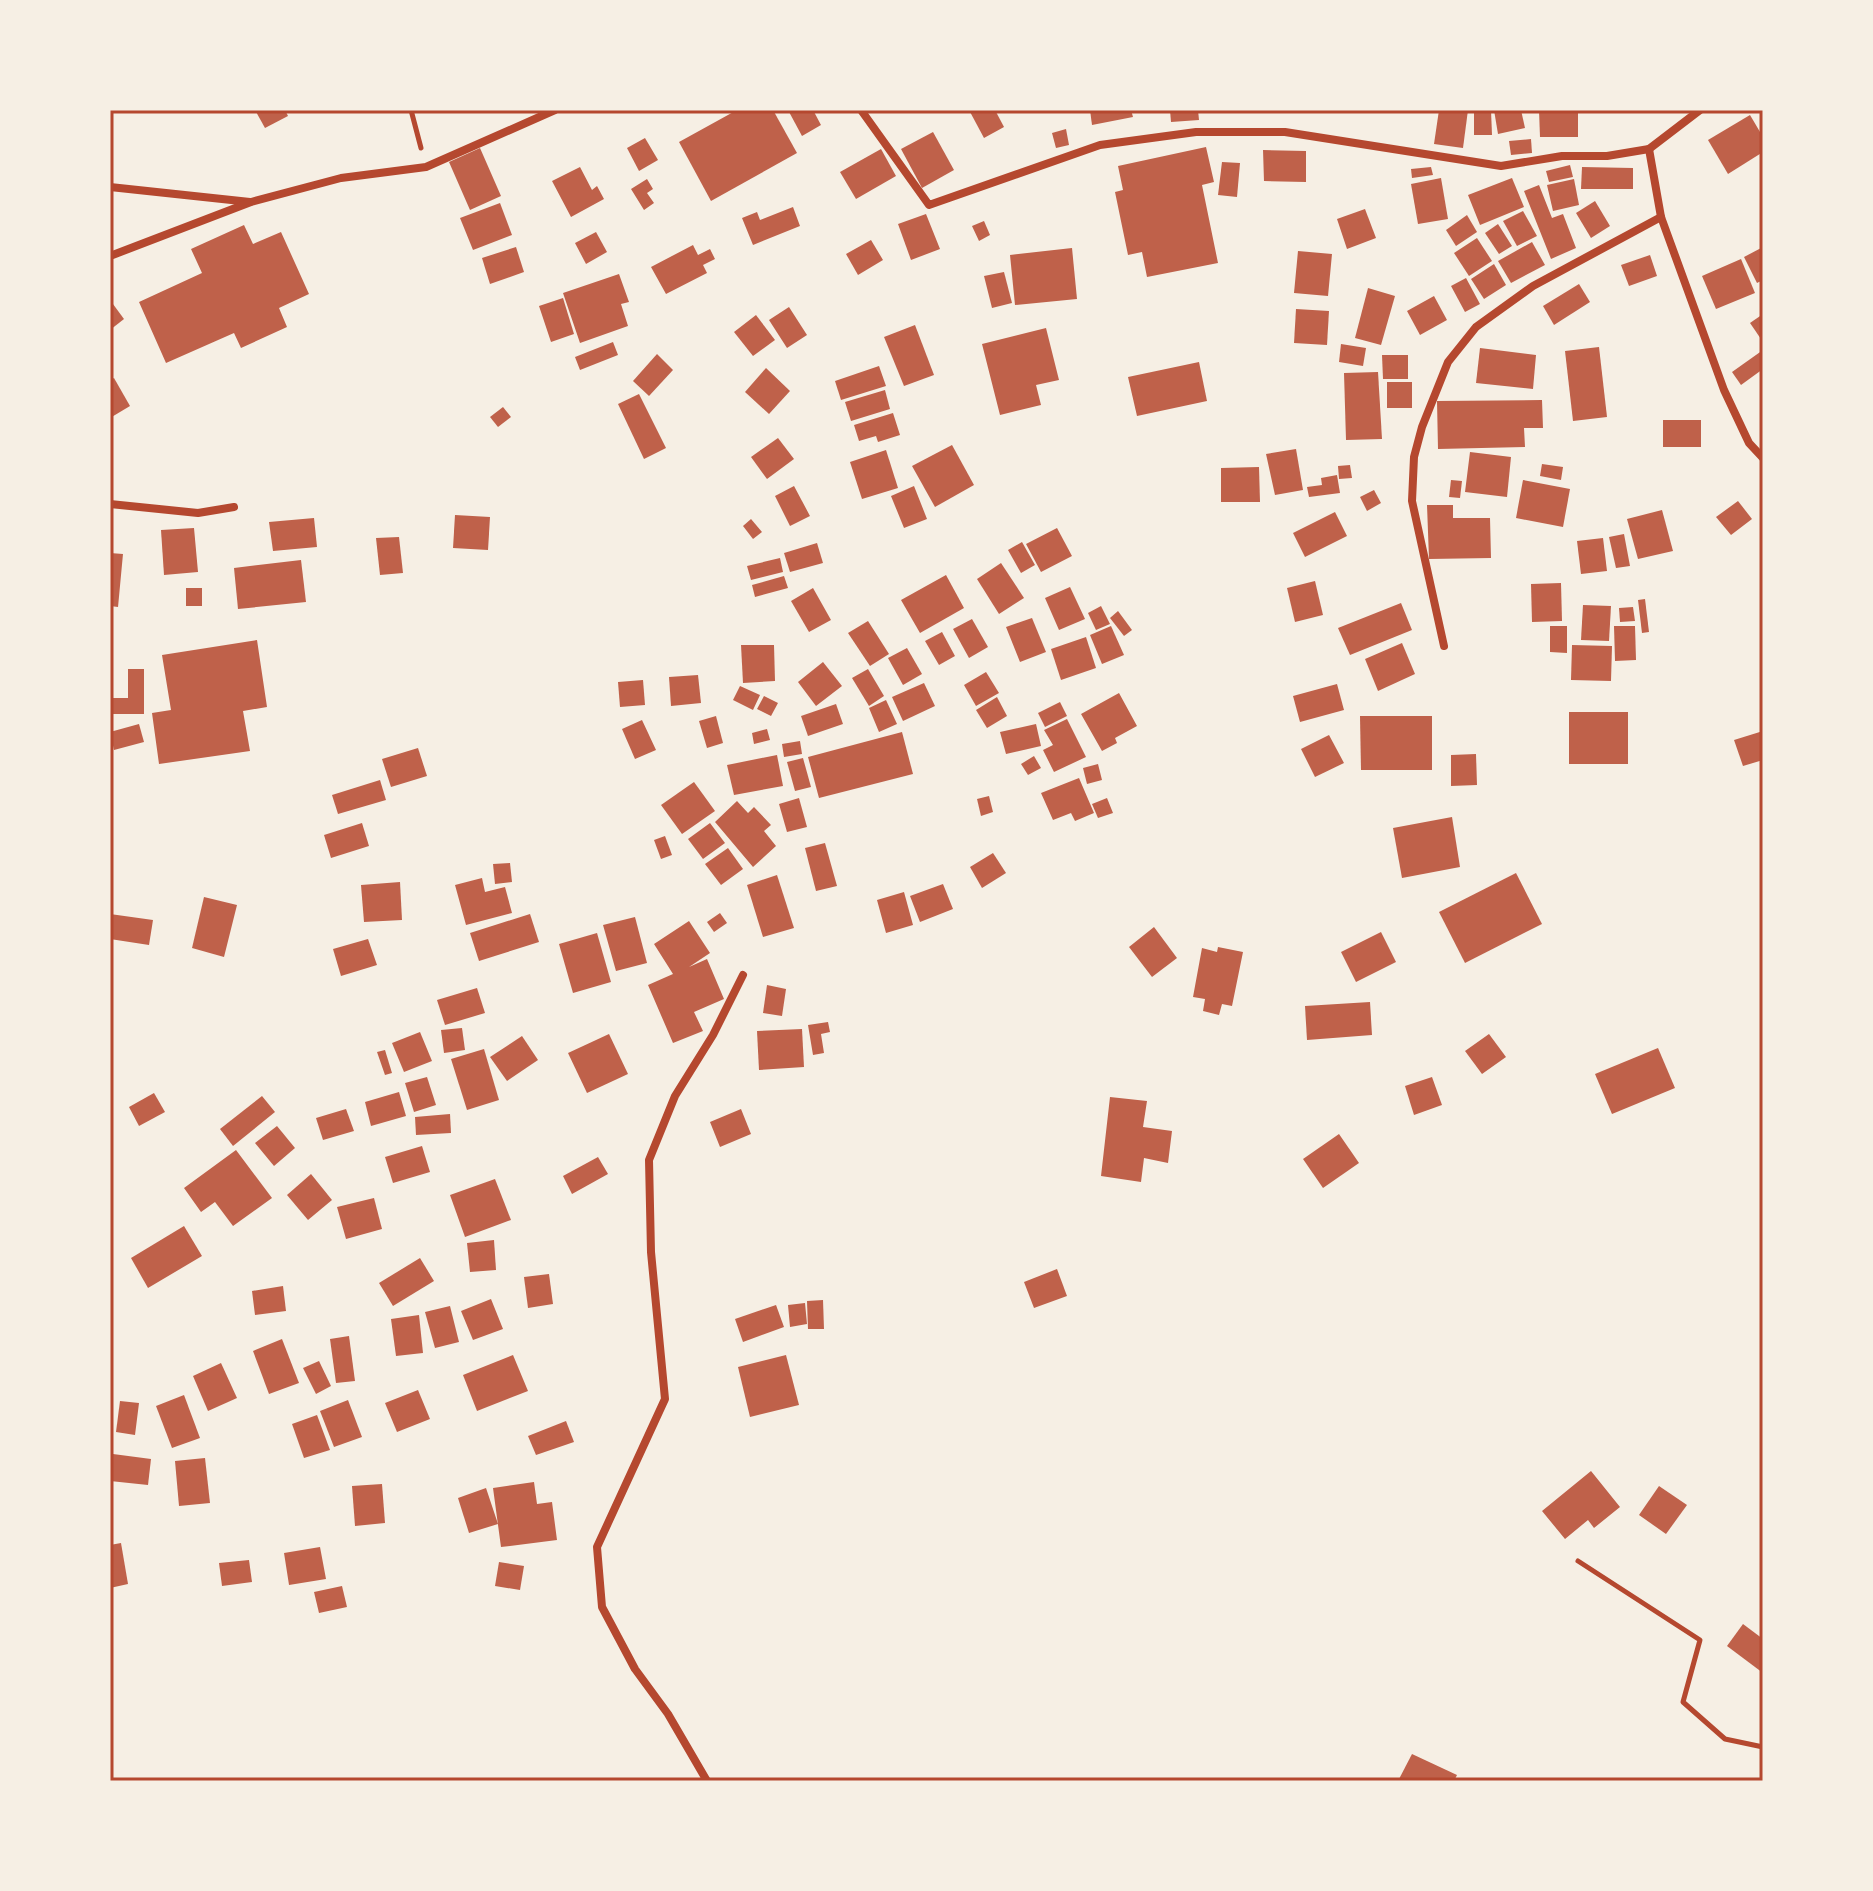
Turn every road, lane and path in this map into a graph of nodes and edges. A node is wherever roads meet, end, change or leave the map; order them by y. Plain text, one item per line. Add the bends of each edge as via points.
1 (411, 110) edge
2 (555, 110) edge
3 (861, 110) edge
4 (1700, 110) edge
5 (1649, 149) junction
6 (426, 167) junction
7 (110, 187) edge
8 (251, 202) junction
9 (1661, 217) junction
10 (110, 256) edge
11 (1763, 458) edge
12 (110, 504) edge
13 (234, 507) dead end
14 (1444, 646) dead end
15 (743, 975) dead end
16 (1578, 1561) dead end
17 (1763, 1747) edge
18 (707, 1781) edge

1 - 6 path
2 - 6 street
3 - 5 street via 929,205 1100,145 1196,132 1285,132 1501,166
4 - 5 street
5 - 9 street
6 - 8 street via 341,178
7 - 8 street
8 - 10 street
9 - 11 street via 1724,390 1749,443
9 - 14 street via 1533,286 1476,327 1448,362 1414,457 1412,501
12 - 13 street via 198,513
15 - 18 street via 675,1096 649,1160 651,1252 665,1399 597,1547 602,1607
16 - 17 path via 1700,1640 1683,1702 1725,1739

